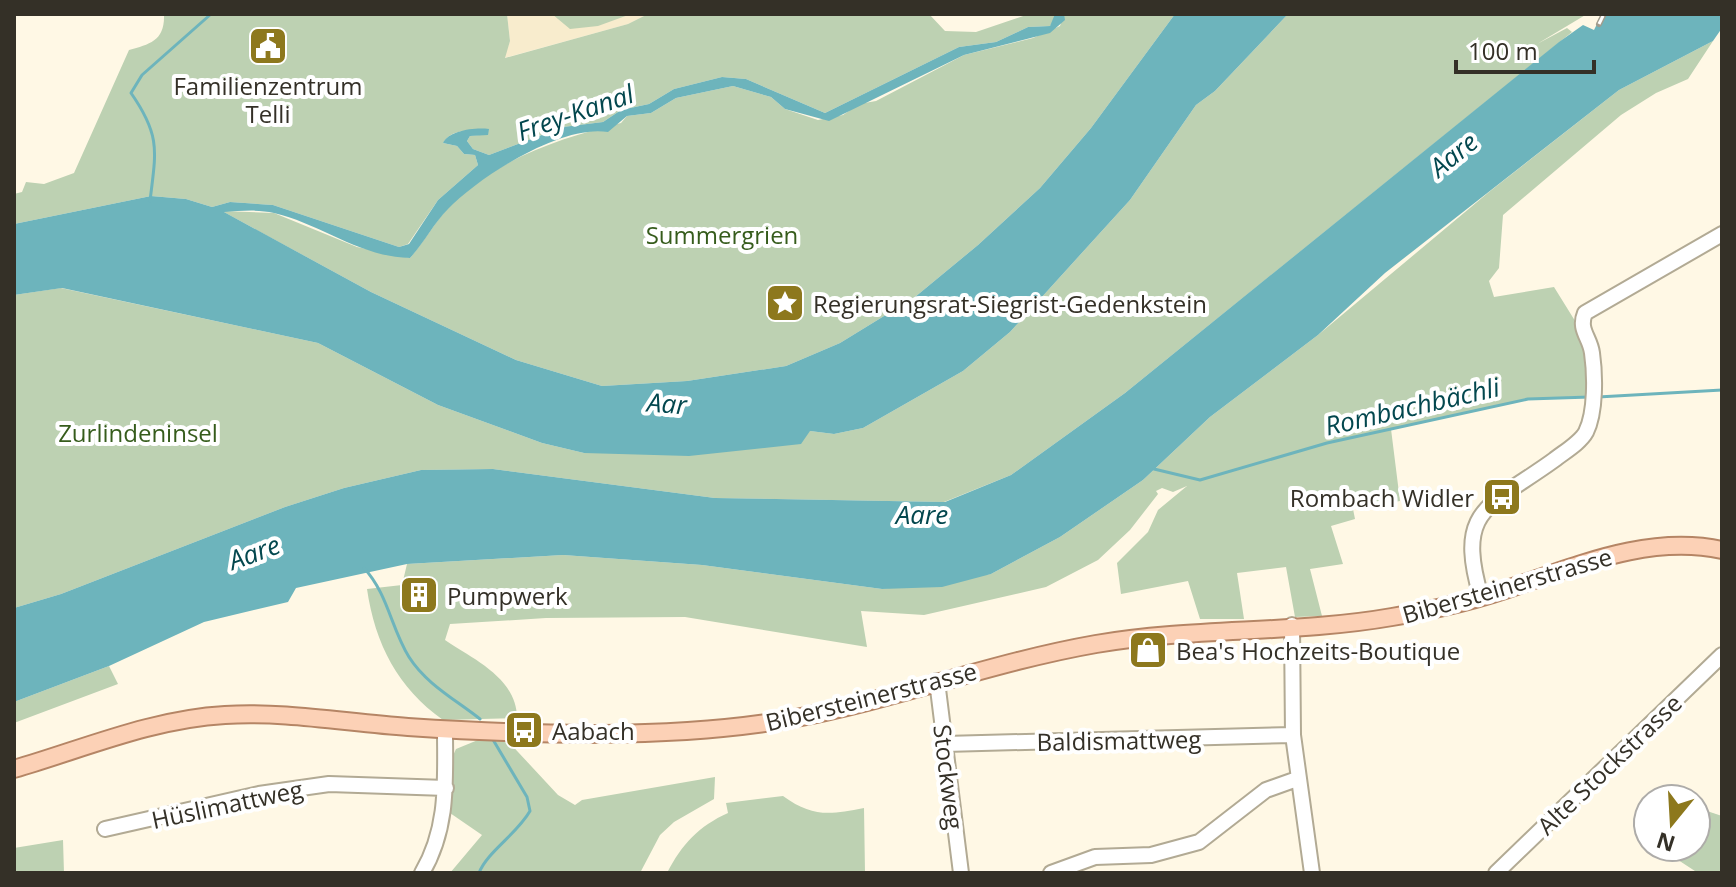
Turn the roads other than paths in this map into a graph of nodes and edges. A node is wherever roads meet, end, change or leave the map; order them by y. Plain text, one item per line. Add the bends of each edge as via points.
1 (1722, 234) edge
2 (1722, 550) edge
3 (1481, 597) junction
4 (1292, 625) junction
5 (1722, 655) edge
6 (937, 681) junction
7 (445, 729) junction
8 (1293, 735) junction
9 (945, 744) junction
10 (14, 769) edge
11 (1297, 779) junction
12 (446, 788) junction
13 (105, 829) dead end
14 (422, 873) edge
15 (961, 873) edge
16 (1051, 873) edge
17 (1312, 873) edge
18 (1496, 873) edge

1 - 3 street via 1585,313 1582,328 1592,353 1585,434 1477,519 1470,549
2 - 3 main road, Bibersteinerstrasse via 1659,546 1617,553
3 - 4 main road, Bibersteinerstrasse via 1392,617
4 - 6 main road, Bibersteinerstrasse via 1097,644
4 - 8 street
5 - 18 street, Alte Stockstrasse
6 - 7 main road, Bibersteinerstrasse via 815,714 720,728
6 - 9 street, Stockweg
7 - 10 main road, Bibersteinerstrasse via 227,715 137,731
7 - 12 street
8 - 9 street, Baldismattweg
8 - 11 street
9 - 15 street, Stockweg
11 - 16 street via 1266,790 1199,842 1151,855 1095,857
11 - 17 street
12 - 13 street, Hüslimattweg via 329,784
12 - 14 street via 443,824

